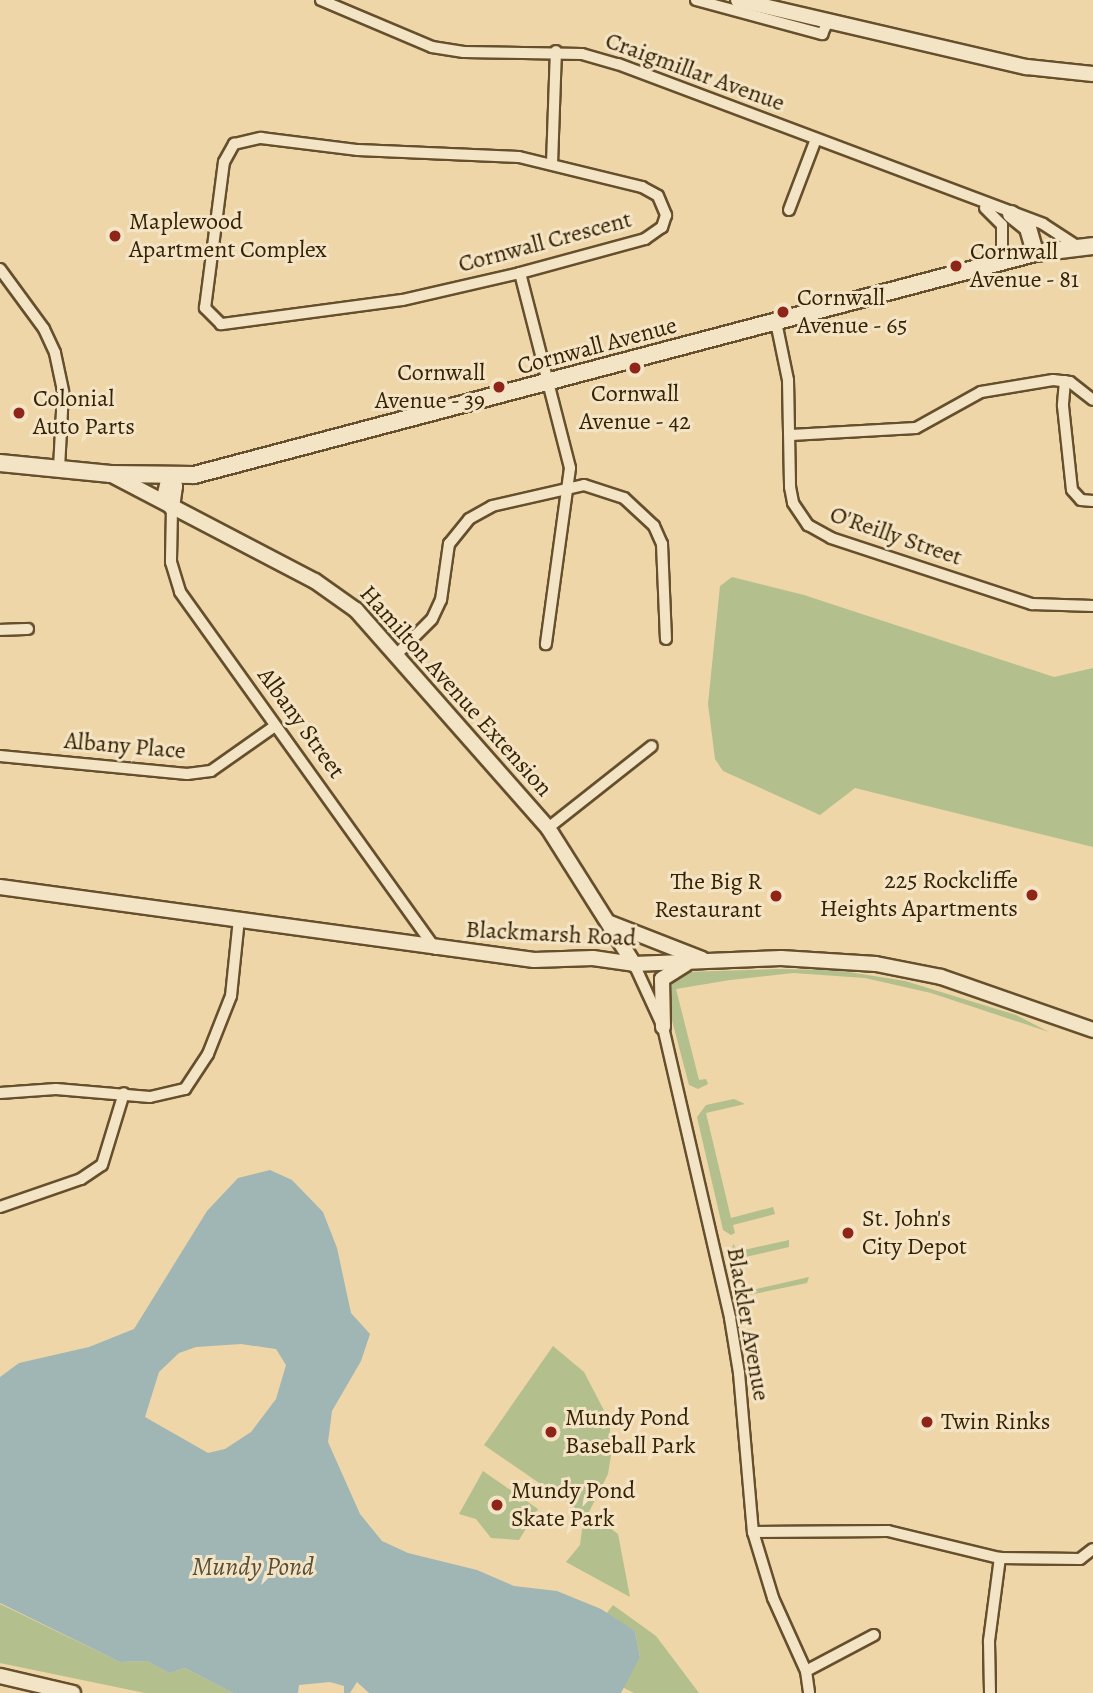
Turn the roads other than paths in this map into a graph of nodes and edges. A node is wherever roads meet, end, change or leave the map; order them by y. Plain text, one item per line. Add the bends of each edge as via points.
1 (321, 0) edge
2 (696, 0) edge
3 (738, 0) edge
4 (828, 21) junction
5 (556, 51) junction
6 (1093, 74) edge
7 (816, 139) junction
8 (552, 164) junction
9 (967, 198) junction
10 (789, 210) dead end
11 (1011, 214) junction
12 (1075, 245) junction
13 (1093, 246) edge
14 (1035, 253) junction
15 (1002, 262) junction
16 (0, 269) edge
17 (520, 273) junction
18 (776, 322) junction
19 (548, 381) junction
20 (1065, 381) junction
21 (1093, 400) edge
22 (791, 435) junction
23 (0, 463) edge
24 (59, 469) junction
25 (110, 474) junction
26 (169, 476) junction
27 (569, 487) junction
28 (1093, 501) edge
29 (172, 508) junction
30 (1093, 606) edge
31 (28, 629) dead end
32 (0, 630) edge
33 (666, 639) dead end
34 (546, 644) dead end
35 (397, 654) junction
36 (275, 726) junction
37 (652, 746) dead end
38 (0, 756) edge
39 (548, 828) junction
40 (0, 887) edge
41 (239, 919) junction
42 (609, 922) junction
43 (436, 949) junction
44 (600, 959) junction
45 (705, 960) junction
46 (634, 964) junction
47 (663, 1027) junction
48 (1093, 1030) edge
49 (0, 1093) edge
50 (124, 1093) junction
51 (0, 1207) edge
52 (753, 1532) junction
53 (1093, 1549) edge
54 (1000, 1558) junction
55 (874, 1635) dead end
56 (806, 1671) junction
57 (0, 1676) edge
58 (73, 1693) edge
59 (808, 1693) edge
60 (990, 1693) edge

1 - 5 street, Craigmillar Avenue via 432,47 464,52
2 - 4 street via 822,34
3 - 4 street
4 - 6 street via 1027,67
5 - 7 street, Craigmillar Avenue via 618,64
5 - 8 street
7 - 9 street, Craigmillar Avenue
7 - 10 street
8 - 17 street, Cornwall Crescent via 648,190 662,201 665,222 645,239
8 - 17 street, Cornwall Crescent via 486,153 358,150 261,138 240,141 224,162 205,308 214,321 226,324 402,300
9 - 11 street, Craigmillar Avenue
9 - 15 street, Craigmillar Avenue via 1002,225
11 - 12 street, Craigmillar Avenue via 1043,224
11 - 14 main road via 1028,228
12 - 13 main road, Cornwall Avenue
12 - 14 main road, Cornwall Avenue
14 - 15 main road, Cornwall Avenue
15 - 18 main road, Cornwall Avenue
16 - 24 street via 44,329 55,353 63,392
17 - 19 street
18 - 19 main road, Cornwall Avenue
18 - 22 street, O'Reilly Street
19 - 26 main road, Cornwall Avenue via 208,472
19 - 27 street via 568,452
20 - 21 street
20 - 22 street via 981,392 910,429
20 - 28 street via 1062,407 1073,490 1081,500
22 - 30 street, O'Reilly Street via 791,495 802,519 815,531 1032,604
23 - 24 main road, Cornwall Avenue
24 - 25 main road, Cornwall Avenue
25 - 26 main road, Cornwall Avenue
25 - 29 street, Hamilton Avenue Extension
26 - 29 street, Albany Street via 175,486
27 - 33 street via 611,491 654,526 662,544
27 - 34 street
27 - 35 street via 492,506 462,525 449,544 441,600 432,619
29 - 35 street, Hamilton Avenue Extension via 336,593
29 - 36 street, Albany Street via 172,562 180,593
31 - 32 street
35 - 39 street, Hamilton Avenue Extension
36 - 38 street, Albany Place via 211,771 187,774
36 - 43 street, Albany Street
37 - 39 street
39 - 42 street, Hamilton Avenue Extension
40 - 41 street, Blackmarsh Road
41 - 43 street, Blackmarsh Road
41 - 50 street via 231,996 208,1054 193,1077 185,1089 150,1097
42 - 44 street via 610,940
42 - 45 street
42 - 46 street, Hamilton Avenue Extension
43 - 44 street, Blackmarsh Road via 534,960
44 - 46 street, Blackmarsh Road
45 - 46 street, Blackmarsh Road
45 - 47 street via 677,967 662,979
45 - 48 street, Blackmarsh Road via 840,960 893,966 941,977
46 - 47 street, Blackler Avenue
47 - 52 street, Blackler Avenue via 732,1331
49 - 50 street via 56,1089
50 - 51 street via 102,1165 81,1179
52 - 54 street via 888,1531
52 - 56 street, Blackler Avenue via 773,1598
53 - 54 street via 1080,1559
54 - 60 street via 989,1641
55 - 56 street
56 - 59 street, Blackler Avenue
57 - 58 street

